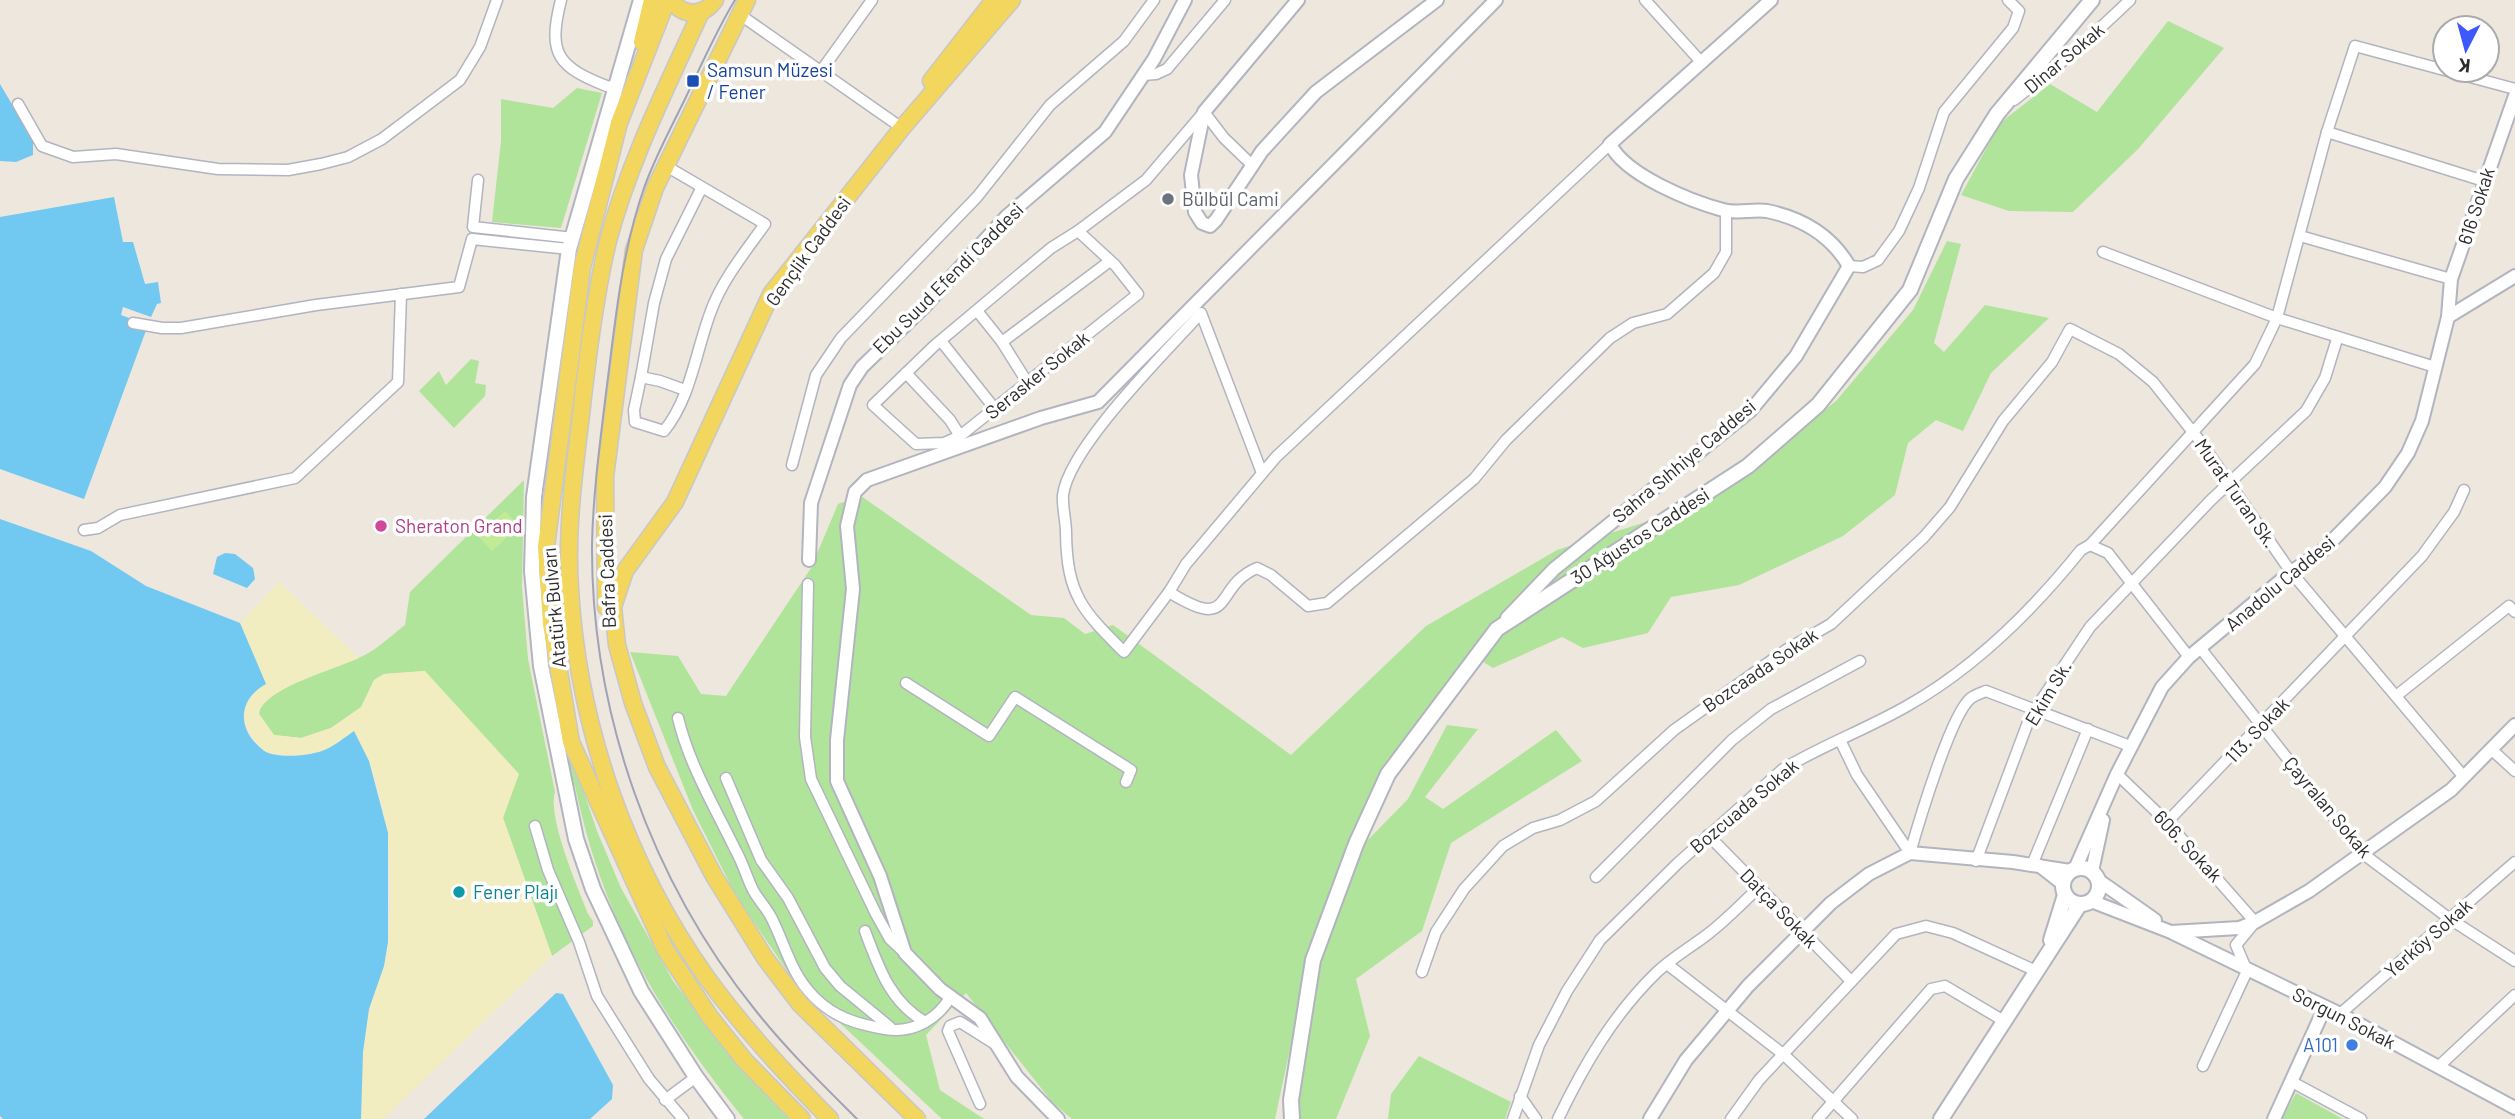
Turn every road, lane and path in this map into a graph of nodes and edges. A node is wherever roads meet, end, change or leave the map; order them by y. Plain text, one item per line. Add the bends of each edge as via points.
1 (497, 0) edge
2 (561, 0) edge
3 (642, 0) edge
4 (652, 0) edge
5 (669, 0) edge
6 (715, 0) edge
7 (872, 0) edge
8 (994, 0) edge
9 (1012, 0) edge
10 (1154, 0) edge
11 (1185, 0) edge
12 (1225, 0) edge
13 (1298, 0) edge
14 (1437, 0) edge
15 (1496, 0) edge
16 (1644, 0) edge
17 (1771, 0) edge
18 (2008, 0) edge
19 (2028, 0) edge
20 (2092, 0) edge
21 (2130, 0) edge
22 (743, 7) edge
23 (2019, 11) junction
24 (701, 12) junction
25 (1702, 63) junction
26 (821, 71) junction
27 (1143, 75) junction
28 (615, 85) junction
29 (2515, 89) edge
30 (2515, 96) edge
31 (18, 104) dead end
32 (1204, 112) junction
33 (1997, 114) junction
34 (619, 123) junction
35 (899, 125) junction
36 (2327, 132) junction
37 (1610, 144) junction
38 (1252, 165) junction
39 (666, 166) junction
40 (478, 180) dead end
41 (2484, 181) junction
42 (701, 189) junction
43 (1726, 211) junction
44 (473, 226) junction
45 (1078, 231) junction
46 (2300, 236) junction
47 (472, 239) junction
48 (571, 244) junction
49 (2104, 252) dead end
50 (1110, 261) junction
51 (1849, 266) junction
52 (2515, 275) edge
53 (2451, 279) junction
54 (401, 294) junction
55 (978, 312) junction
56 (2448, 317) junction
57 (2277, 318) junction
58 (133, 323) dead end
59 (2070, 330) joint
60 (2337, 339) junction
61 (941, 341) junction
62 (1002, 342) junction
63 (2435, 367) junction
64 (906, 373) junction
65 (641, 377) junction
66 (1027, 382) junction
67 (685, 390) junction
68 (995, 409) junction
69 (2195, 434) junction
70 (960, 436) junction
71 (792, 465) dead end
72 (1262, 473) junction
73 (2228, 484) junction
74 (2464, 490) dead end
75 (85, 530) dead end
76 (2090, 545) junction
77 (809, 560) dead end
78 (2291, 572) junction
79 (608, 573) junction
80 (2132, 582) junction
81 (808, 584) dead end
82 (1170, 592) junction
83 (613, 607) joint
84 (2515, 612) edge
85 (1497, 629) junction
86 (2346, 637) junction
87 (2201, 649) junction
88 (2189, 657) junction
89 (1860, 661) dead end
90 (906, 683) dead end
91 (2396, 696) junction
92 (2037, 711) junction
93 (678, 718) dead end
94 (2515, 725) edge
95 (2262, 726) junction
96 (2088, 729) junction
97 (1840, 740) junction
98 (2130, 746) junction
99 (2492, 750) junction
100 (2515, 771) edge
101 (2117, 774) junction
102 (2464, 777) junction
103 (726, 778) dead end
104 (1126, 782) dead end
105 (2108, 795) junction
106 (2167, 822) junction
107 (535, 826) dead end
108 (1708, 835) junction
109 (1910, 853) junction
110 (2362, 853) junction
111 (1976, 861) junction
112 (2515, 862) edge
113 (2036, 865) junction
114 (2073, 870) junction
115 (2095, 876) junction
116 (1596, 877) dead end
117 (1759, 887) junction
118 (2064, 889) junction
119 (2086, 902) junction
120 (2450, 919) junction
121 (2255, 922) junction
122 (865, 932) dead end
123 (1802, 932) junction
124 (2171, 932) junction
125 (905, 953) junction
126 (2515, 961) edge
127 (1667, 964) junction
128 (2040, 965) junction
129 (2247, 971) junction
130 (1422, 972) dead end
131 (1850, 980) junction
132 (2515, 995) edge
133 (951, 996) junction
134 (2325, 1007) junction
135 (1727, 1010) junction
136 (2340, 1014) junction
137 (2004, 1021) junction
138 (925, 1022) junction
139 (897, 1031) junction
140 (999, 1046) junction
141 (1783, 1054) junction
142 (2203, 1066) dead end
143 (2438, 1067) junction
144 (696, 1077) junction
145 (2292, 1082) junction
146 (1520, 1096) junction
147 (664, 1100) junction
148 (1291, 1100) junction
149 (1833, 1102) junction
150 (980, 1104) dead end
151 (2515, 1108) edge
152 (1560, 1118) edge
153 (683, 1119) edge
154 (727, 1119) edge
155 (802, 1119) edge
156 (830, 1119) edge
157 (903, 1119) edge
158 (917, 1119) edge
159 (1058, 1119) edge
160 (1286, 1119) edge
161 (1292, 1119) edge
162 (1513, 1119) edge
163 (1536, 1119) edge
164 (1650, 1119) edge
165 (1731, 1119) edge
166 (1818, 1119) edge
167 (1852, 1119) edge
168 (1941, 1119) edge
169 (2274, 1119) edge
170 (2361, 1119) edge

1 - 31 street via 480,47 460,80 382,139 348,158 321,164 288,170 218,169 116,154 73,157 42,146
2 - 28 street via 554,41 561,57 574,74
3 - 28 main road
4 - 34 main road
5 - 24 main road, Atatürk Bulvarı via 685,12
5 - 34 main road, Atatürk Bulvarı
6 - 24 main road, Atatürk Bulvarı
7 - 26 street
8 - 35 main road, Gençlik Caddesi
9 - 35 main road, Gençlik Caddesi
10 - 71 street via 1124,41 1049,105 977,197 841,338 816,375
11 - 27 street, Ebu Suud Efendi Caddesi
12 - 27 street via 1167,69
13 - 32 street
14 - 38 street via 1316,92
15 - 125 street via 1098,402 867,480 855,492 847,526 853,589 835,765 845,803 880,876
16 - 25 street
17 - 25 street
18 - 23 street
19 - 23 street
20 - 33 main road, 30 Ağustos Caddesi
21 - 33 street, Dinar Sokak
22 - 26 street
22 - 39 main road, Bafra Caddesi
23 - 51 street via 2003,44 1961,87 1944,112 1899,231 1878,260 1863,267
24 - 156 main road, Atatürk Bulvarı via 652,121 608,242 584,385 573,486 569,589 592,731 639,861 705,976 742,1024
25 - 37 street
26 - 35 street
27 - 77 street, Ebu Suud Efendi Caddesi via 1105,132 1007,216 862,367 850,385 811,503
28 - 48 main road
29 - 36 street, Bozcuada Sokak via 2355,46
30 - 41 street, 616 Sokak
32 - 38 street
32 - 38 street via 1191,175 1195,212 1202,223 1210,226
32 - 45 street via 1146,180
33 - 85 main road, 30 Ağustos Caddesi via 1956,179 1910,290 1818,405 1748,466
34 - 155 main road, Atatürk Bulvarı via 582,268 546,547 551,624 571,742 665,949 724,1034
35 - 79 main road, Gençlik Caddesi via 765,293 673,495
35 - 83 main road, Gençlik Caddesi via 771,295 675,502 625,570
36 - 41 street
36 - 46 street, Bozcuada Sokak
37 - 43 street via 1630,169
37 - 72 street
39 - 42 street
39 - 79 main road, Bafra Caddesi via 634,250 626,298 605,477
40 - 44 street
41 - 53 street, 616 Sokak
42 - 65 street via 666,259
42 - 67 street via 765,224 711,309
43 - 51 street via 1766,211 1816,228 1839,248
43 - 82 street via 1726,252 1714,273 1667,314 1633,323 1610,338 1506,440 1474,479 1328,603 1308,606 1257,568 1212,609 1197,609
44 - 47 street
44 - 48 street
45 - 50 street
45 - 55 street via 1051,248
46 - 53 street
46 - 57 street, Bozcuada Sokak
47 - 48 street
47 - 54 street via 458,286
48 - 144 main road via 534,497 532,570 541,666 576,839 593,889 641,991
49 - 57 street
50 - 62 street
50 - 66 street, Serasker Sokak via 1138,294
51 - 85 street, Sahra Sıhhiye Caddesi via 1796,356 1751,410 1554,569
52 - 56 street
53 - 56 street, 616 Sokak
54 - 58 street via 181,328
54 - 75 street via 398,382 295,478 120,515
55 - 61 street
55 - 62 street
56 - 63 street, Anadolu Caddesi
57 - 60 street
57 - 69 street, Bozcuada Sokak via 2255,364
59 - 69 street, Murat Turan Sk. via 2119,354 2153,382
59 - 130 street, Bozcaada Sokak via 2052,362 2003,421 1950,507 1924,537 1831,624 1777,656 1674,730 1596,800 1503,846 1464,889 1443,922
60 - 63 street
60 - 73 street, Ekim Sk. via 2325,378 2306,411
61 - 64 street
61 - 68 street
62 - 66 street
63 - 78 street, Anadolu Caddesi via 2422,421 2385,487 2322,551
64 - 70 street
64 - 70 street, Serasker Sokak via 873,405 916,444
65 - 67 street
65 - 67 street via 635,422 664,431 675,418
66 - 68 street, Serasker Sokak
68 - 70 street, Serasker Sokak
69 - 73 street, Murat Turan Sk.
69 - 76 street, Bozcuada Sokak
72 - 82 street via 1186,564
72 - 82 street via 1201,313 1111,413 1063,494 1071,583 1084,611 1125,652
73 - 78 street, Murat Turan Sk.
73 - 80 street, Ekim Sk.
74 - 86 street, 113. Sokak via 2422,556
76 - 80 street via 2108,553
76 - 97 street, Bozcuada Sokak via 2034,608 1983,653 1909,706
78 - 86 street, Murat Turan Sk.
78 - 87 street, Anadolu Caddesi
79 - 157 main road, Bafra Caddesi via 607,624 624,704 660,793 729,922 792,1007
80 - 88 street
80 - 92 street, Ekim Sk. via 2090,627
81 - 125 street via 805,737 811,779 876,914 890,939
83 - 158 main road, Bafra Caddesi via 632,703 657,767 714,876 800,1004
84 - 91 street via 2510,606
85 - 148 main road, 30 Ağustos Caddesi via 1388,774 1356,844 1313,960
86 - 91 street, Murat Turan Sk.
86 - 95 street, 113. Sokak
87 - 88 street, Anadolu Caddesi
87 - 95 street, Çayralan Sokak
88 - 98 street, Anadolu Caddesi via 2162,687
89 - 116 street via 1772,709 1732,740
90 - 104 street via 989,736 1015,697 1131,770
91 - 102 street, Murat Turan Sk.
92 - 96 street
92 - 109 street via 1986,691 1970,698 1925,800
92 - 111 street, Ekim Sk. via 2030,717
93 - 139 street via 710,802 802,983 840,1018
94 - 99 street
95 - 106 street, 113. Sokak
95 - 110 street, Çayralan Sokak
96 - 98 street
96 - 113 street
97 - 108 street, Bozcuada Sokak via 1783,769
97 - 109 street via 1857,775
98 - 101 street, Anadolu Caddesi
99 - 100 street
99 - 102 street
101 - 105 street, Anadolu Caddesi
101 - 106 street, 606. Sokak
102 - 110 street
103 - 139 street via 761,860 788,898 825,968 858,1002
105 - 114 street
105 - 115 street
106 - 121 street, 606. Sokak
107 - 147 street via 597,996
108 - 117 street, Datça Sokak
108 - 146 street, Bozcuada Sokak via 1600,940 1539,1045
109 - 111 street
109 - 123 street via 1869,874
110 - 120 street, Çayralan Sokak
110 - 121 street
111 - 113 street
112 - 120 street, Yerköy Sokak
113 - 114 street
113 - 118 street
114 - 115 main road
114 - 118 main road
115 - 119 main road via 2098,892
115 - 124 street
117 - 123 street, Datça Sokak
117 - 127 street via 1723,922
118 - 119 main road
118 - 128 main road
119 - 124 street
119 - 128 main road
120 - 126 street, Çayralan Sokak
120 - 136 street, Yerköy Sokak
121 - 124 street via 2239,928
121 - 129 street via 2236,945
122 - 138 street via 880,974 908,1012
123 - 131 street, Datça Sokak
123 - 135 street
124 - 129 street, Sorgun Sokak
125 - 133 street
127 - 135 street
127 - 152 street via 1613,1022 1581,1072
128 - 131 street via 1926,926 1896,934
128 - 137 main road
129 - 134 street, Sorgun Sokak
129 - 142 street
131 - 141 street
132 - 143 street
133 - 138 street via 944,1008
133 - 140 street via 979,1018
134 - 136 street, Sorgun Sokak
134 - 145 street
135 - 141 street
135 - 164 street via 1686,1060
136 - 143 street, Sorgun Sokak
137 - 149 street via 1945,986 1931,989
137 - 168 main road
138 - 139 street
140 - 150 street via 960,1022 948,1031
140 - 159 street via 1017,1077
141 - 149 street
141 - 165 street
143 - 151 street, Sorgun Sokak
144 - 147 street
144 - 154 main road
145 - 169 street
145 - 170 street
146 - 162 street, Bozcuada Sokak
146 - 163 street
147 - 153 street
148 - 160 street
148 - 161 main road, 30 Ağustos Caddesi
149 - 166 street
149 - 167 street

